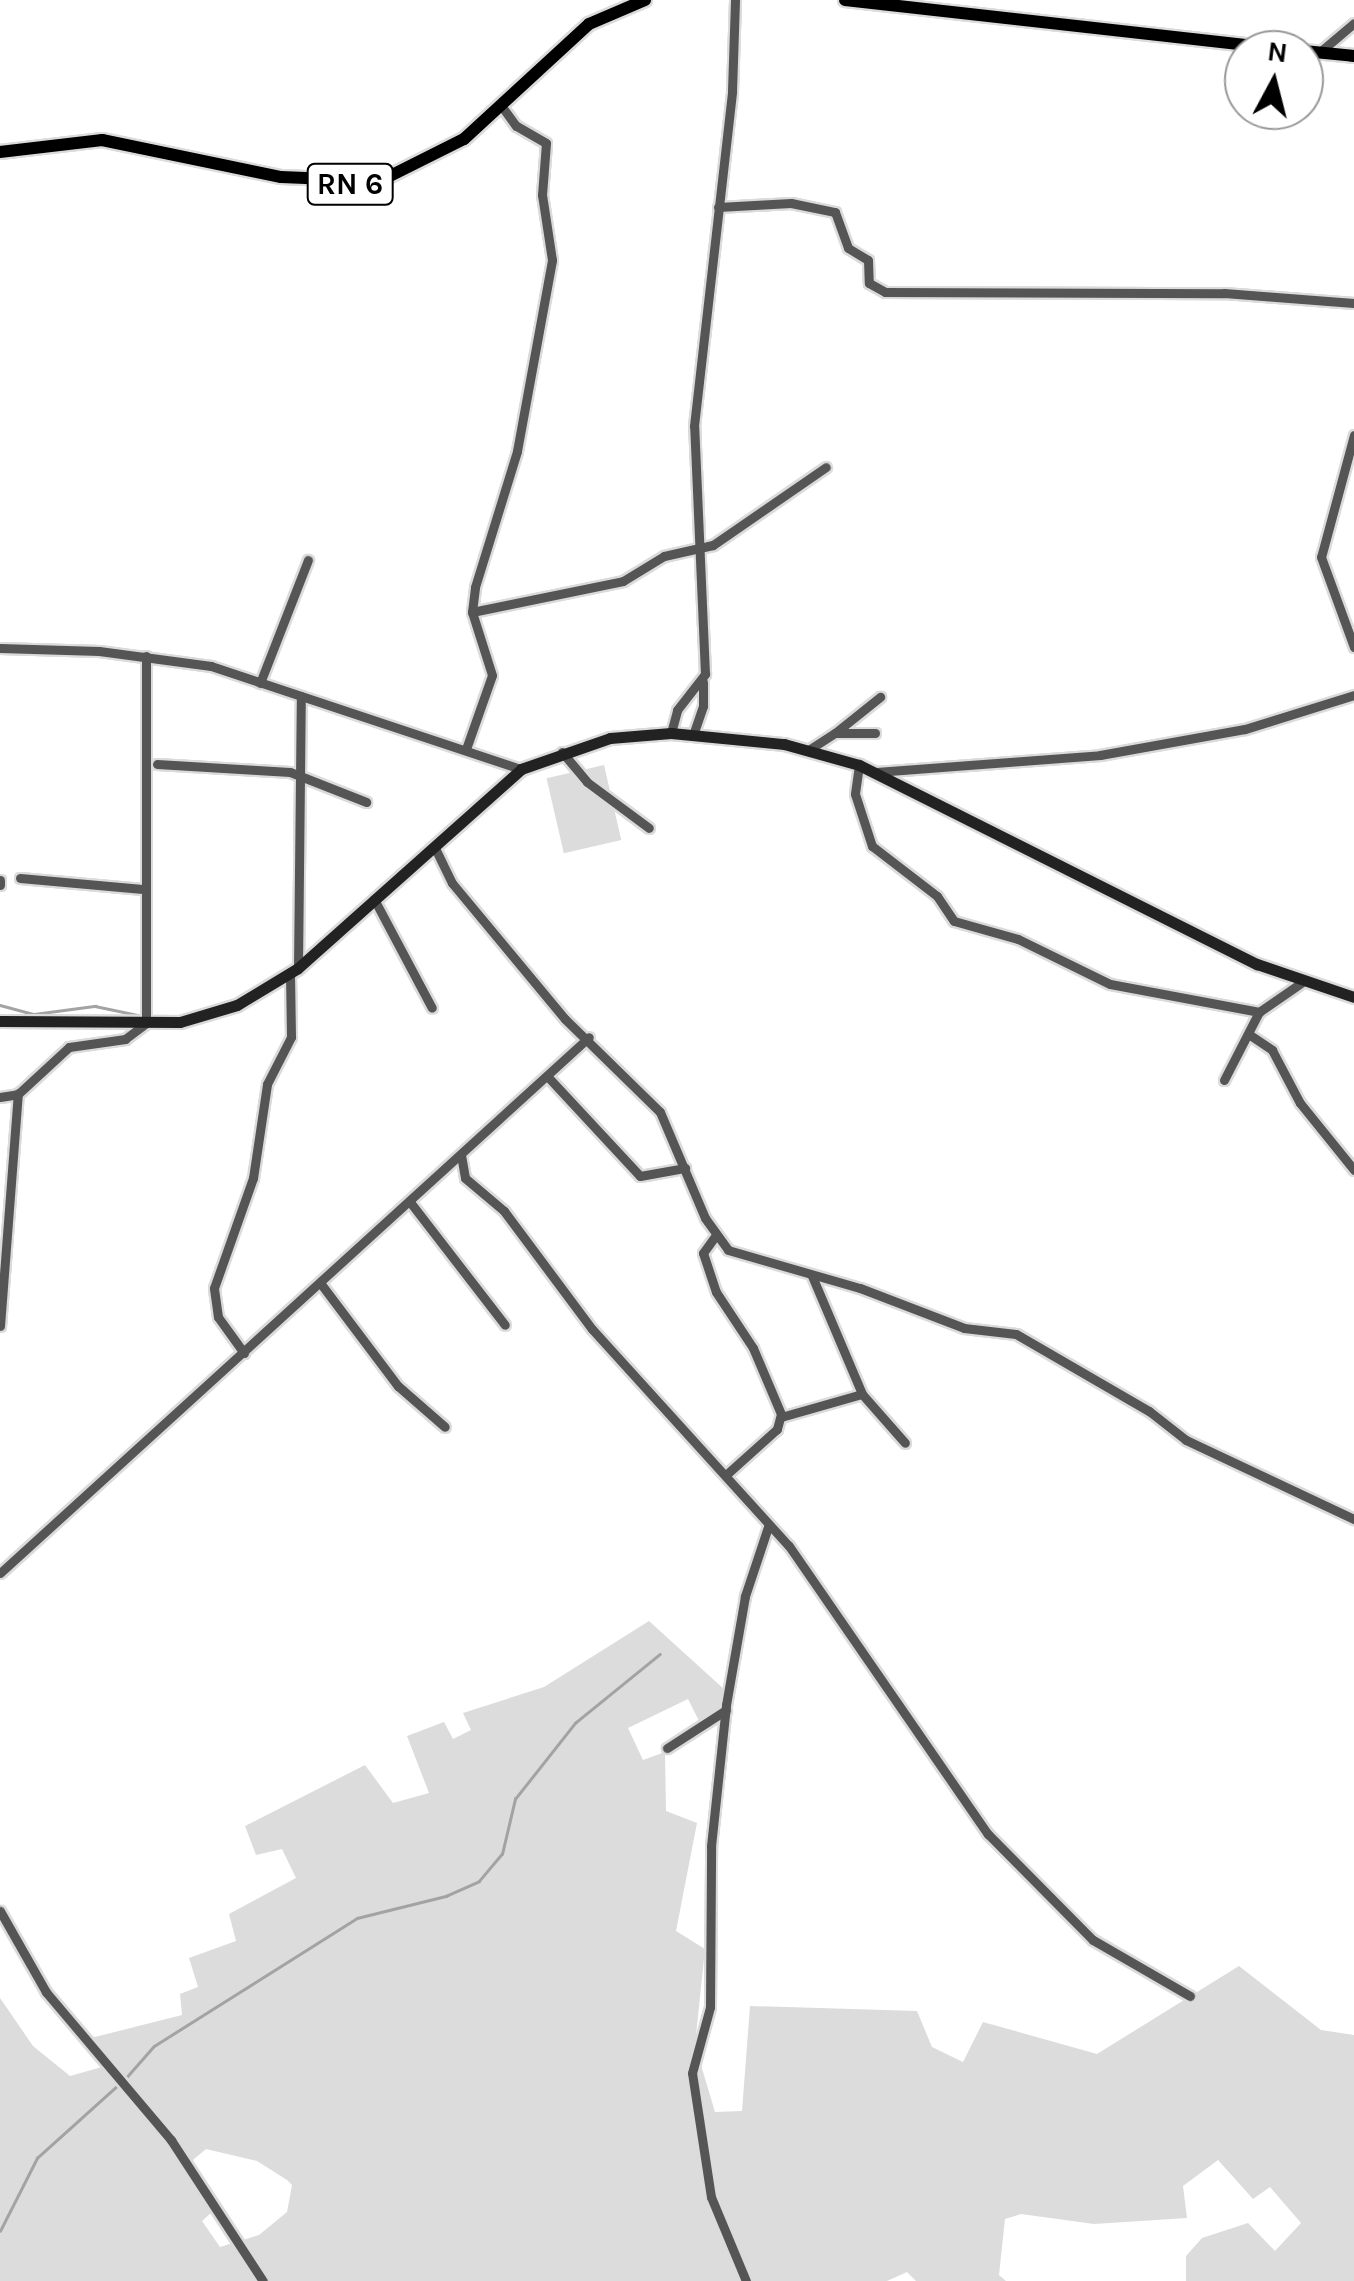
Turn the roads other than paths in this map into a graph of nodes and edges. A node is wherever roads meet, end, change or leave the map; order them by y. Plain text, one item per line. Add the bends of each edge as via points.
1 (645, 0) edge
2 (735, 0) edge
3 (845, 0) edge
4 (1354, 23) edge
5 (1224, 42) edge
6 (1324, 48) edge
7 (1324, 53) edge
8 (1354, 56) edge
9 (503, 108) junction
10 (0, 152) edge
11 (718, 207) junction
12 (1354, 303) edge
13 (1354, 435) edge
14 (826, 467) dead end
15 (696, 550) junction
16 (308, 560) dead end
17 (472, 612) junction
18 (1354, 647) edge
19 (0, 648) edge
20 (146, 656) junction
21 (260, 682) junction
22 (702, 682) junction
23 (302, 696) junction
24 (880, 698) dead end
25 (1351, 699) edge
26 (835, 732) junction
27 (670, 733) junction
28 (875, 733) dead end
29 (693, 735) junction
30 (466, 748) junction
31 (810, 749) junction
32 (562, 752) junction
33 (158, 764) dead end
34 (858, 765) junction
35 (522, 768) junction
36 (876, 772) junction
37 (302, 775) junction
38 (366, 802) dead end
39 (649, 828) dead end
40 (434, 846) junction
41 (20, 878) dead end
42 (143, 889) junction
43 (374, 899) junction
44 (294, 971) junction
45 (1302, 983) junction
46 (1354, 997) edge
47 (432, 1008) dead end
48 (1259, 1012) junction
49 (146, 1018) junction
50 (0, 1022) edge
51 (1250, 1035) junction
52 (589, 1038) junction
53 (548, 1077) junction
54 (1224, 1080) dead end
55 (18, 1094) junction
56 (0, 1097) edge
57 (461, 1156) junction
58 (684, 1168) junction
59 (1354, 1170) edge
60 (410, 1202) junction
61 (716, 1235) junction
62 (2, 1252) edge
63 (812, 1276) junction
64 (321, 1284) junction
65 (505, 1325) dead end
66 (0, 1326) edge
67 (244, 1353) junction
68 (862, 1394) junction
69 (781, 1417) junction
70 (445, 1427) dead end
71 (905, 1443) dead end
72 (728, 1473) junction
73 (1354, 1519) edge
74 (768, 1527) junction
75 (0, 1573) edge
76 (726, 1710) junction
77 (667, 1748) dead end
78 (0, 1911) edge
79 (1190, 1996) dead end
80 (263, 2281) edge
81 (746, 2281) edge

1 - 9 main road, RN 6 via 589,24
2 - 11 street
3 - 5 main road
4 - 6 street
7 - 8 main road
9 - 10 main road, RN 6 via 448,150 370,183 280,176 102,140
9 - 17 street via 516,126 546,142 542,195 552,260 518,451
11 - 12 street via 791,203 835,212 848,248 868,260 870,283 885,292 1224,293
11 - 15 street via 694,426
13 - 18 street via 1321,557
14 - 15 street via 758,510 734,534
15 - 17 street via 664,556 623,581
15 - 22 street
16 - 21 street
17 - 30 street via 492,676
19 - 20 street
20 - 21 street
20 - 42 street
21 - 23 street
22 - 27 street via 677,710
22 - 29 street via 704,706
23 - 30 street
23 - 37 street
24 - 26 street
25 - 36 street via 1245,729 1100,755
26 - 28 street
26 - 31 street
27 - 29 main road
27 - 32 main road
29 - 31 main road
30 - 35 street
31 - 34 main road
32 - 35 main road
32 - 39 street via 587,782
33 - 37 street
34 - 36 main road
34 - 48 street via 855,794 872,846 934,893 954,921 1018,939 1110,984
35 - 40 main road
36 - 45 main road
37 - 38 street
37 - 44 street
40 - 43 main road
40 - 52 street via 452,882
41 - 42 street
42 - 49 street
43 - 44 main road
43 - 47 street
44 - 49 main road via 208,1016
44 - 67 street via 291,1037 267,1084 254,1178 214,1288 218,1317
45 - 46 main road
45 - 48 street
48 - 51 street
49 - 50 main road
49 - 55 street via 125,1039 69,1046
51 - 54 street
51 - 59 street via 1272,1050 1300,1103
52 - 53 street
52 - 58 street via 660,1112
53 - 57 street
53 - 58 street via 640,1176
55 - 56 street
55 - 62 street
57 - 60 street
57 - 72 street via 466,1178 504,1211 592,1329
58 - 61 street
60 - 64 street
60 - 65 street
61 - 63 street via 736,1254
61 - 69 street via 703,1254 716,1292 753,1348
62 - 66 street
63 - 68 street
63 - 73 street via 964,1328 1016,1334 1149,1410 1186,1440
64 - 67 street
64 - 70 street via 398,1386
67 - 75 street
68 - 69 street
68 - 71 street
69 - 72 street via 777,1429
72 - 74 street
74 - 76 street via 746,1596
74 - 79 street via 789,1546 988,1834 1093,1940
76 - 77 street
76 - 81 street via 712,1846 710,2007 692,2072 711,2197
78 - 80 street via 46,1992 171,2140

